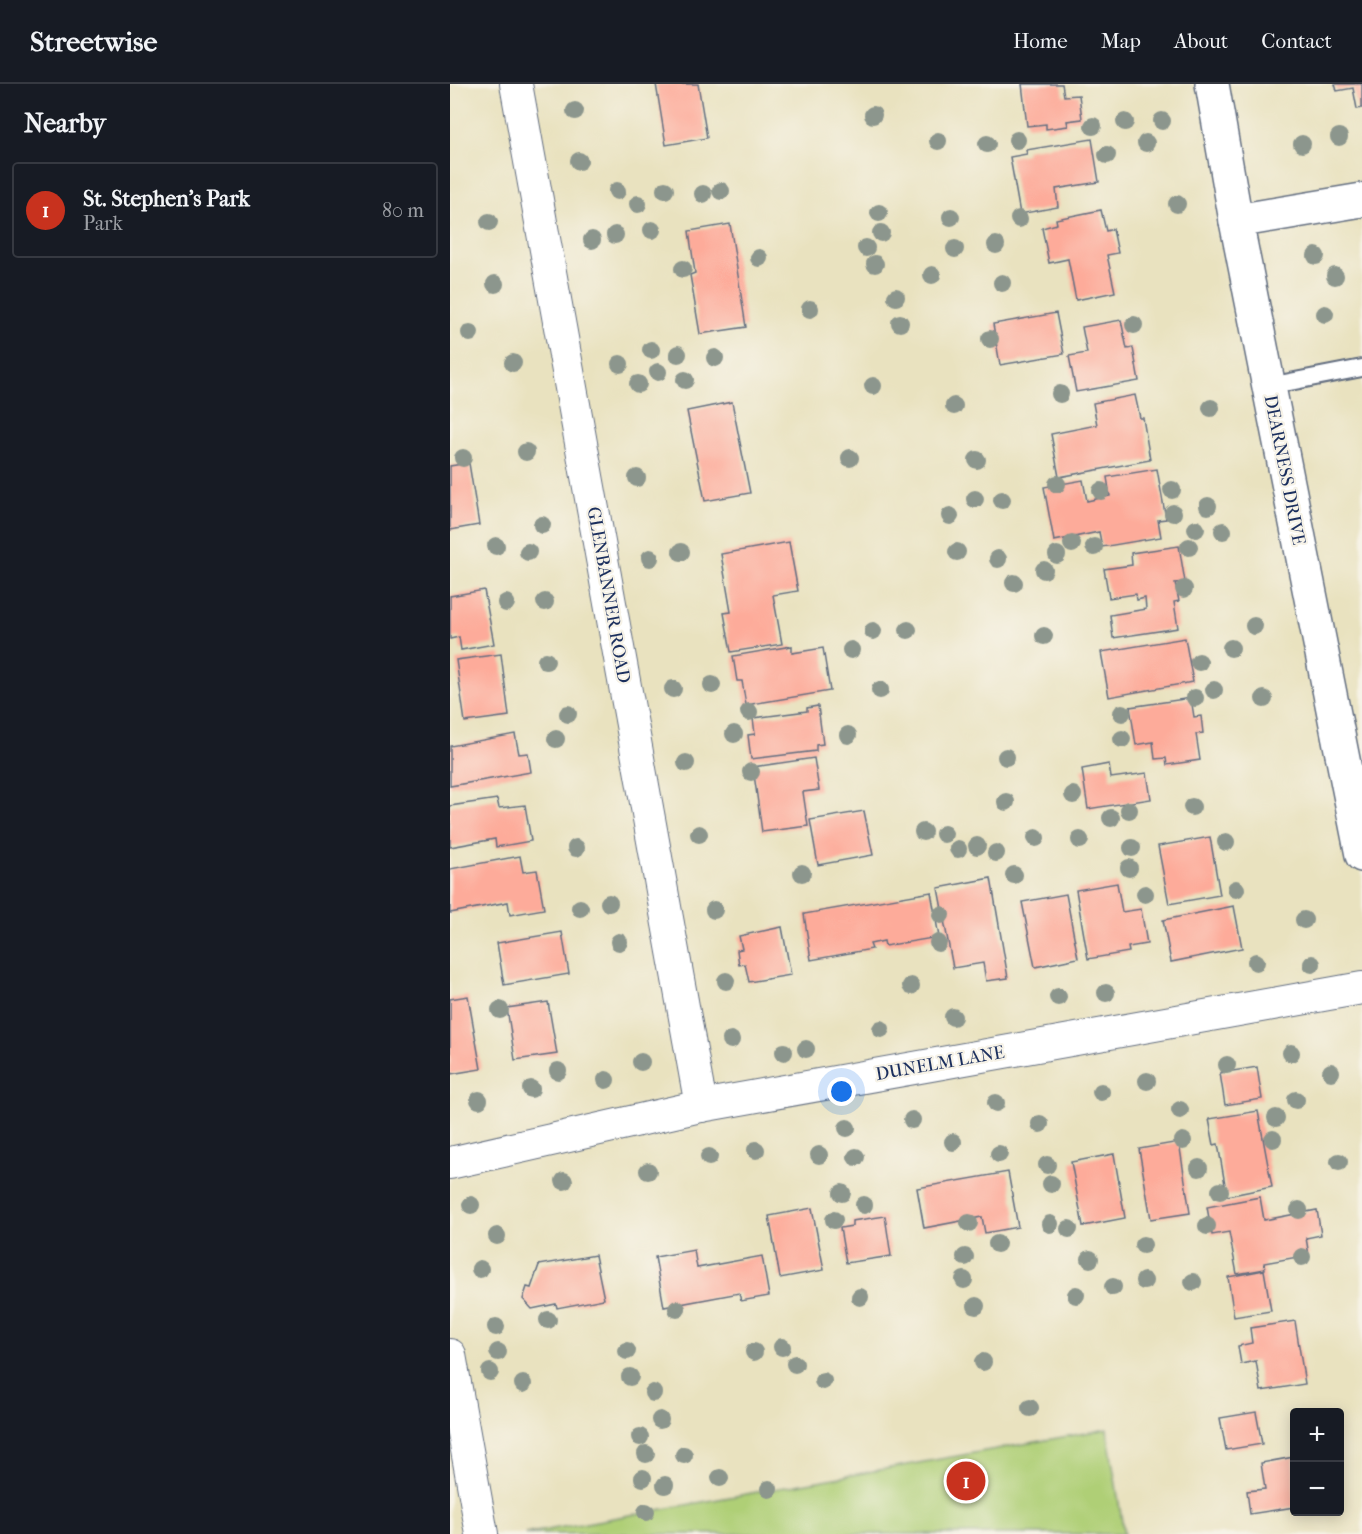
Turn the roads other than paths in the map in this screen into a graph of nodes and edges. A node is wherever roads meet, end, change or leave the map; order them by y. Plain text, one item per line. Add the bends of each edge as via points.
1 (516, 84) edge
2 (1212, 84) edge
3 (1362, 200) edge
4 (1236, 221) junction
5 (1362, 368) edge
6 (1269, 386) junction
7 (1362, 855) edge
8 (1362, 988) edge
9 (701, 1106) junction
10 (450, 1163) edge
11 (450, 1355) edge
12 (482, 1534) edge

1 - 9 street, GLENBANNER ROAD
2 - 4 street, DEARNESS DRIVE
3 - 4 street
4 - 6 street, DEARNESS DRIVE
5 - 6 lane
6 - 7 street, DEARNESS DRIVE
8 - 9 street, DUNELM LANE
9 - 10 street, DUNELM LANE
11 - 12 street

